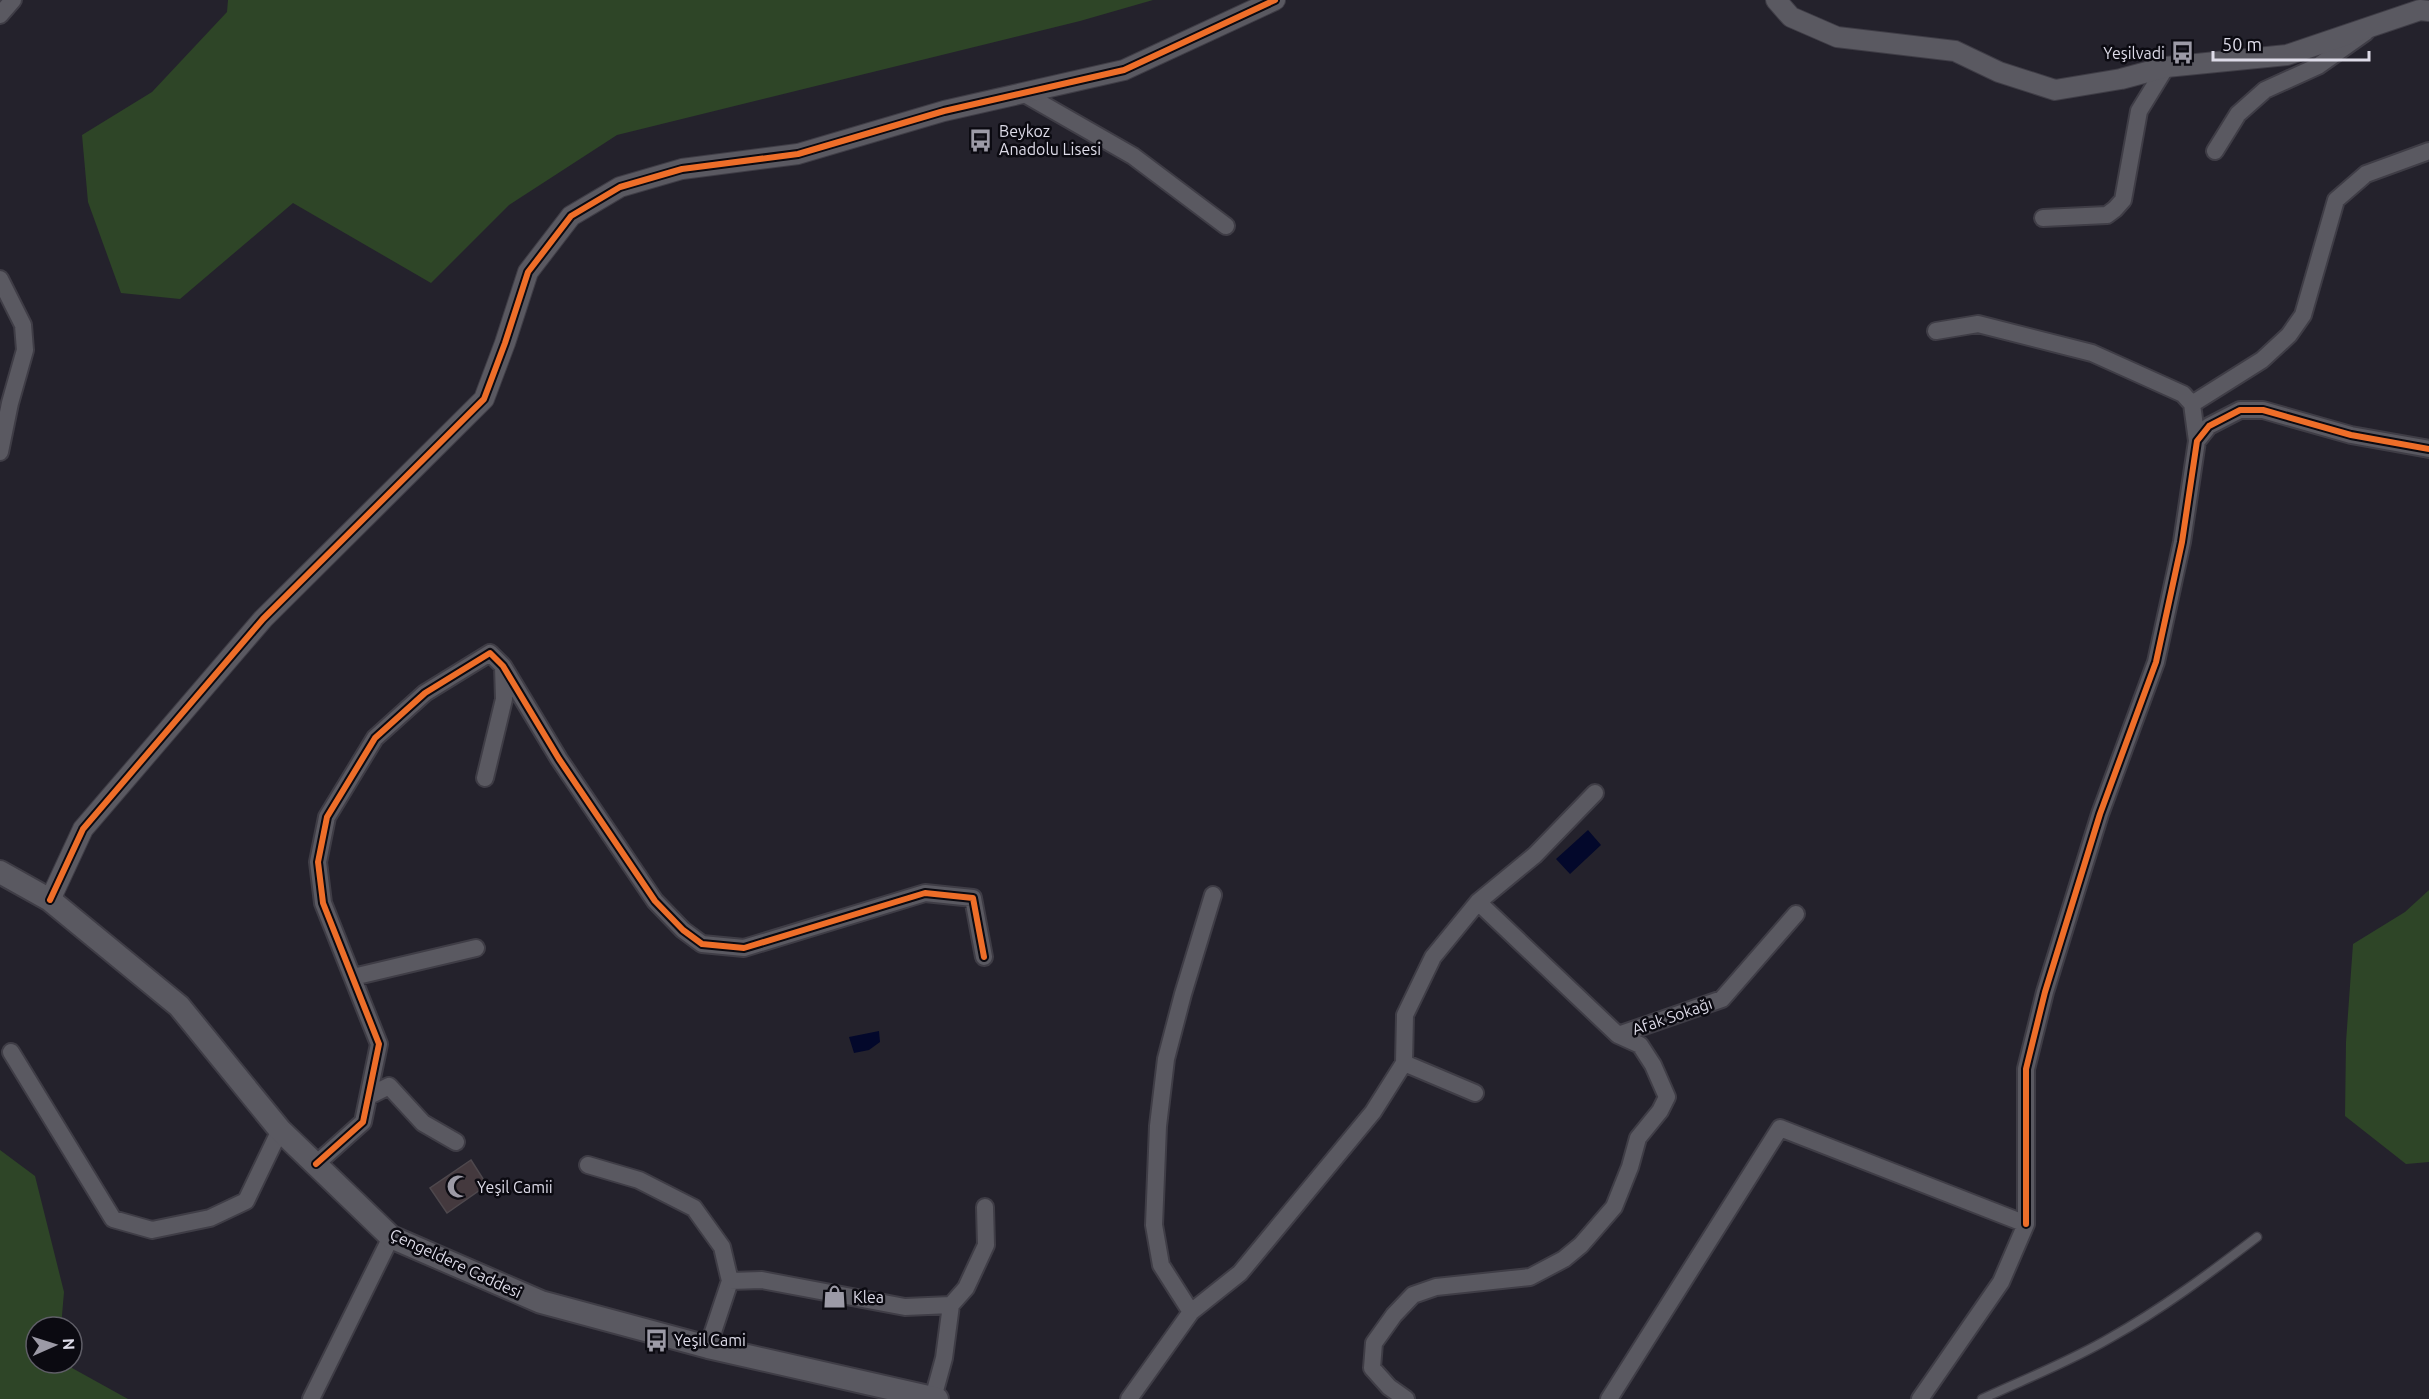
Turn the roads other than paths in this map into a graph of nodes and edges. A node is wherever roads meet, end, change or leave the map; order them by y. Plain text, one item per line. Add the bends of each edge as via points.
1 (13, 0) edge
2 (1275, 0) edge
3 (1776, 0) edge
4 (2429, 11) edge
5 (0, 15) edge
6 (2376, 25) junction
7 (2166, 67) junction
8 (1023, 93) junction
9 (2215, 151) dead end
10 (2429, 151) edge
11 (2043, 218) dead end
12 (1226, 226) dead end
13 (0, 279) edge
14 (1936, 331) dead end
15 (2192, 404) junction
16 (2197, 441) junction
17 (2429, 449) edge
18 (0, 452) edge
19 (503, 666) junction
20 (485, 778) dead end
21 (1595, 793) dead end
22 (0, 872) edge
23 (1213, 895) dead end
24 (50, 900) junction
25 (1478, 902) junction
26 (1796, 914) dead end
27 (476, 948) dead end
28 (984, 957) dead end
29 (353, 977) junction
30 (1618, 1035) junction
31 (11, 1052) dead end
32 (1404, 1063) junction
33 (1475, 1093) dead end
34 (369, 1096) junction
35 (280, 1130) junction
36 (456, 1142) dead end
37 (316, 1164) junction
38 (588, 1165) dead end
39 (985, 1207) dead end
40 (2026, 1224) junction
41 (391, 1237) junction
42 (2257, 1237) dead end
43 (730, 1281) junction
44 (951, 1305) junction
45 (1191, 1312) junction
46 (708, 1347) junction
47 (935, 1398) edge
48 (311, 1399) edge
49 (1129, 1399) edge
50 (1406, 1399) edge
51 (1609, 1399) edge
52 (1920, 1399) edge
53 (1983, 1399) edge

1 - 5 street
2 - 8 street via 1124,70
3 - 7 street via 1791,18 1837,37 1955,51 1999,72 2055,90 2121,80
4 - 6 street via 2420,10
6 - 7 street via 2287,55
6 - 9 street via 2318,66 2265,90 2238,114
7 - 11 street via 2139,111 2123,200 2107,215
8 - 12 street via 1133,156
8 - 24 street via 944,111 798,154 682,169 620,188 571,216 528,272 484,399 263,619 83,829
10 - 15 street via 2366,174 2336,200 2303,315 2289,335 2262,360
13 - 18 street via 23,325 25,350
14 - 15 street via 1978,324 2092,353 2182,394
15 - 16 street
16 - 17 street via 2209,426 2240,410 2263,410 2351,435
16 - 40 street via 2182,542 2156,662 2100,814 2044,992 2026,1069
19 - 20 street via 504,699
19 - 28 street via 559,759 655,901 702,944 744,948 925,893 973,898
19 - 29 street via 490,653 424,693 375,738 327,817 318,862 323,903
21 - 25 street via 1535,855
22 - 24 main road, Çengeldere Caddesi
23 - 45 street via 1166,1059 1158,1126 1154,1225 1161,1265
24 - 35 main road, Çengeldere Caddesi via 179,1006
25 - 30 street
25 - 32 street via 1433,957 1405,1016
26 - 30 street, Afak Sokağı via 1722,999
27 - 29 street
29 - 34 street via 379,1044
30 - 50 street via 1640,1045 1667,1097 1638,1138 1614,1207 1581,1245 1530,1277 1436,1287 1413,1295 1374,1343 1372,1368
31 - 35 street via 114,1219 152,1230 210,1218 246,1201
32 - 33 street
32 - 45 street via 1373,1112 1240,1273
34 - 36 street via 389,1086 423,1123
34 - 37 street via 363,1122
35 - 37 main road, Çengeldere Caddesi
37 - 41 main road, Çengeldere Caddesi
38 - 43 street via 639,1180 694,1208 723,1247
39 - 44 street via 986,1245 966,1288
40 - 51 street via 1780,1128
40 - 52 street via 2001,1282
41 - 46 main road, Çengeldere Caddesi via 542,1302
41 - 48 street
42 - 53 lane via 2170,1301 2111,1338
43 - 44 street via 762,1280 905,1307
43 - 46 street
44 - 47 street
45 - 49 street
46 - 47 main road, Çengeldere Caddesi

